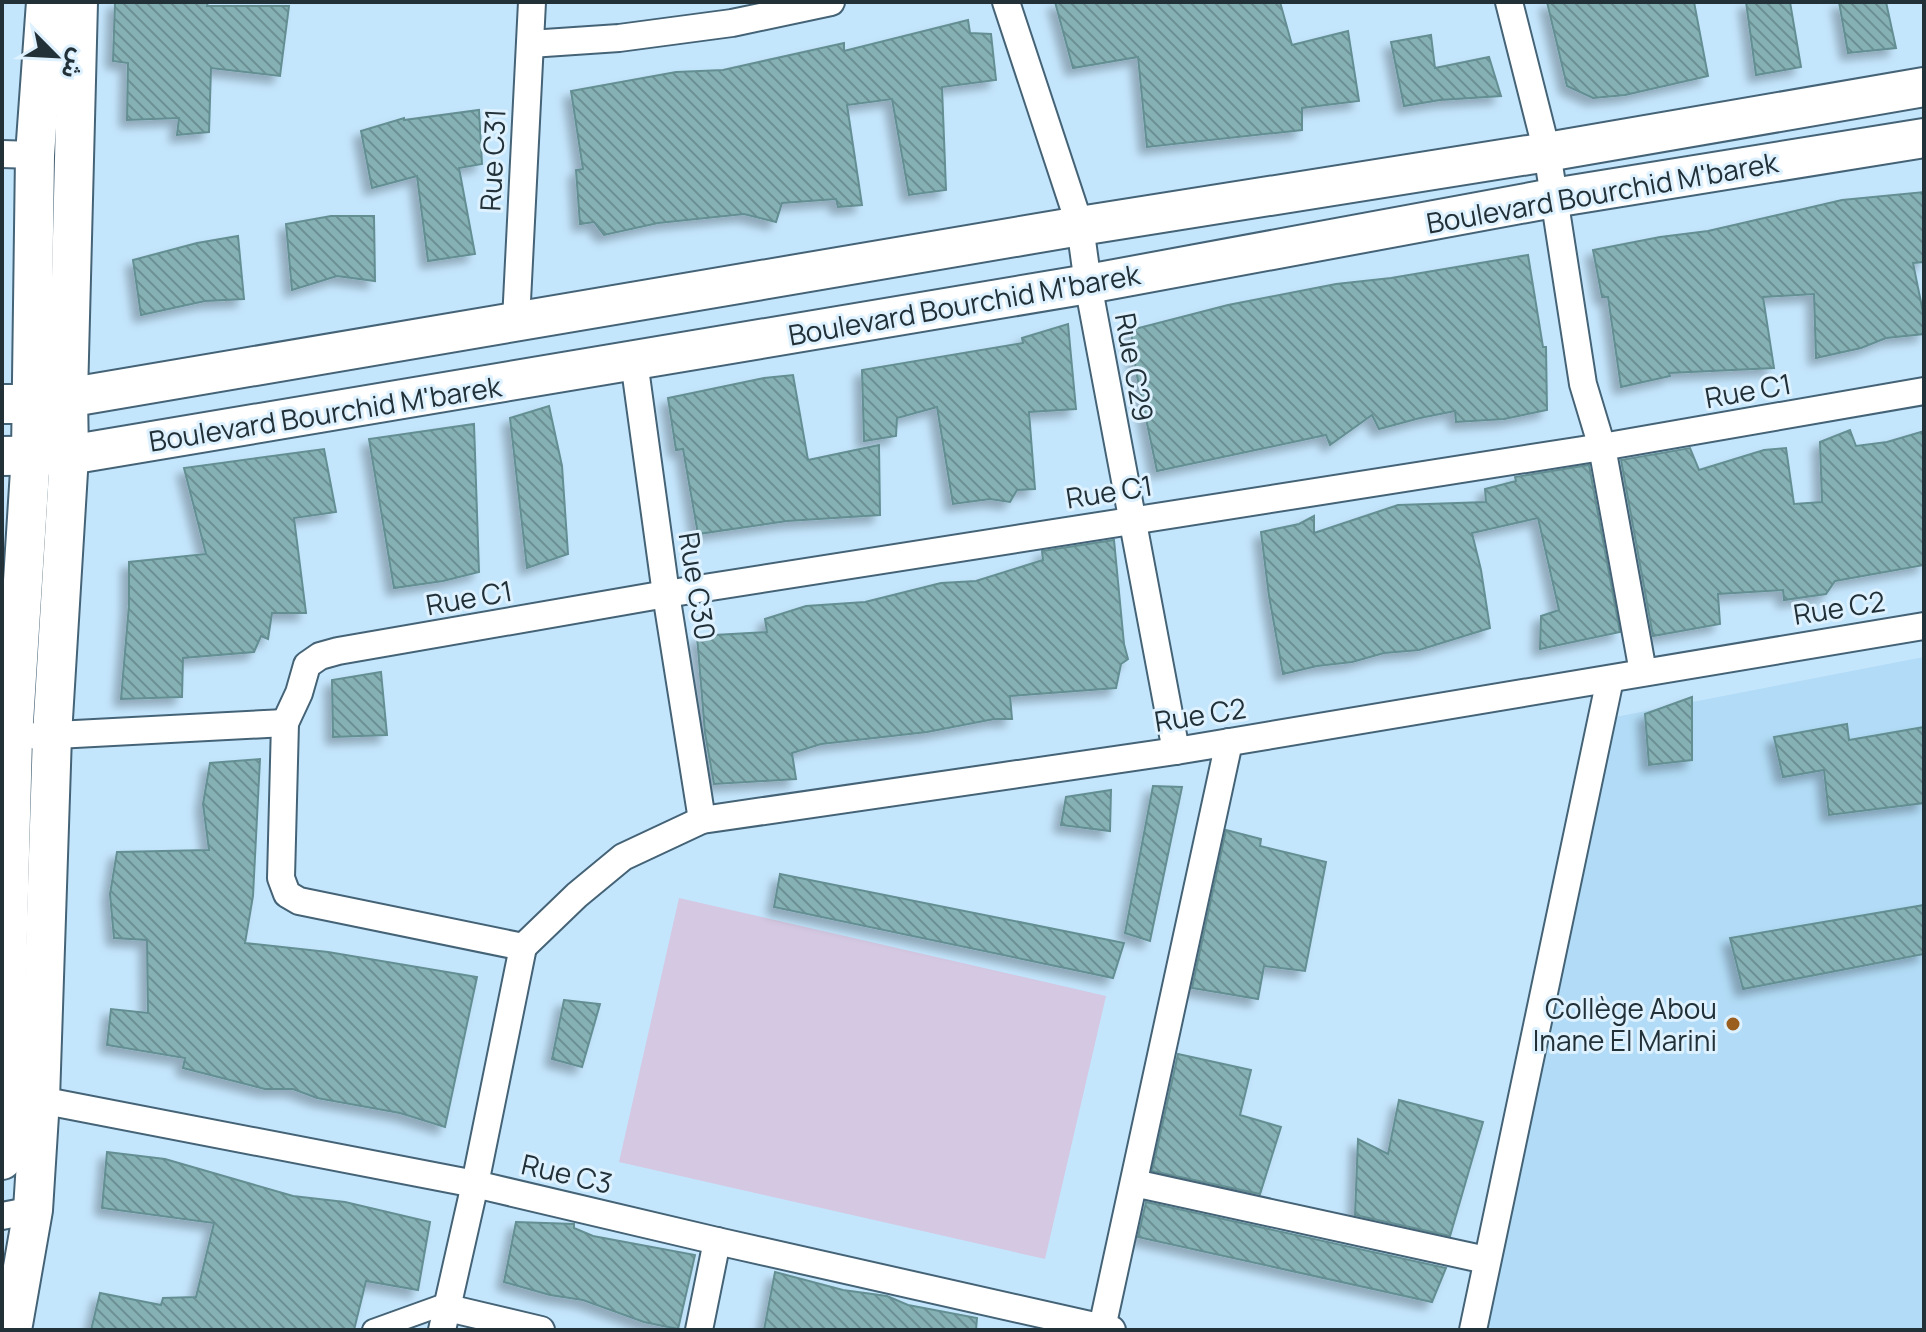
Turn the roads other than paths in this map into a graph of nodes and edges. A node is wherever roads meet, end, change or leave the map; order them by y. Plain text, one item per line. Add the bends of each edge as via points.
1 (46, 2) edge
2 (78, 2) edge
3 (532, 2) edge
4 (831, 2) edge
5 (1006, 2) edge
6 (1509, 2) edge
7 (530, 44) junction
8 (1924, 87) edge
9 (1924, 138) edge
10 (1547, 152) junction
11 (19, 155) edge
12 (1553, 198) junction
13 (1080, 226) junction
14 (1088, 284) junction
15 (554, 315) junction
16 (516, 321) junction
17 (634, 361) junction
18 (565, 373) junction
19 (1924, 391) edge
20 (68, 396) junction
21 (17, 404) edge
22 (1602, 447) junction
23 (69, 455) junction
24 (16, 456) edge
25 (1131, 520) junction
26 (666, 594) junction
27 (1924, 626) edge
28 (1643, 672) junction
29 (1610, 679) junction
30 (285, 723) junction
31 (52, 735) junction
32 (13, 738) junction
33 (1229, 742) junction
34 (1176, 751) junction
35 (702, 820) junction
36 (523, 947) junction
37 (22, 1096) junction
38 (2, 1160) edge
39 (1134, 1183) junction
40 (475, 1184) junction
41 (17, 1213) edge
42 (717, 1241) junction
43 (1486, 1260) junction
44 (446, 1314) edge
45 (1107, 1329) edge
46 (12, 1330) edge
47 (373, 1330) edge
48 (541, 1330) edge
49 (699, 1330) edge
50 (1473, 1330) edge

1 - 11 main road
2 - 20 main road
3 - 7 street, Rue C31
4 - 7 street via 732,23
5 - 13 street, Rue C29
6 - 10 street
7 - 16 street, Rue C31
8 - 10 main road, Boulevard Bourchid M'barek
9 - 12 main road, Boulevard Bourchid M'barek
10 - 12 street
10 - 13 main road, Boulevard Bourchid M'barek
11 - 21 main road
12 - 14 main road, Boulevard Bourchid M'barek
12 - 22 street via 1583,384
13 - 14 street, Rue C29
13 - 15 main road, Boulevard Bourchid M'barek
14 - 17 main road, Boulevard Bourchid M'barek
14 - 25 street, Rue C29
15 - 16 main road, Boulevard Bourchid M'barek
15 - 18 main road
16 - 20 main road, Boulevard Bourchid M'barek
17 - 18 main road, Boulevard Bourchid M'barek
17 - 26 street, Rue C30
18 - 23 main road, Boulevard Bourchid M'barek
19 - 22 street, Rue C1
20 - 21 main road, Boulevard Bourchid M'barek
20 - 23 main road
21 - 24 main road
22 - 25 street, Rue C1
22 - 28 street
23 - 24 main road, Boulevard Bourchid M'barek
23 - 31 main road
24 - 32 main road
25 - 26 street, Rue C1
25 - 34 street, Rue C29
26 - 30 street, Rue C1 via 320,656 307,665
26 - 35 street, Rue C30
27 - 28 street, Rue C2
28 - 29 street, Rue C2
29 - 33 street, Rue C2
29 - 43 street
30 - 31 street
30 - 36 street via 281,878 287,894 299,901
31 - 32 street
31 - 37 main road
32 - 37 main road
33 - 34 street, Rue C2
33 - 39 street
34 - 35 street, Rue C2
35 - 36 street, Rue C2 via 623,857
36 - 40 street
37 - 38 main road
37 - 40 street, Rue C3
37 - 41 main road
39 - 43 street
39 - 45 street
40 - 42 street, Rue C3
40 - 44 street
41 - 46 main road
42 - 45 street, Rue C3
42 - 49 street
43 - 50 street
44 - 47 street
44 - 48 street

